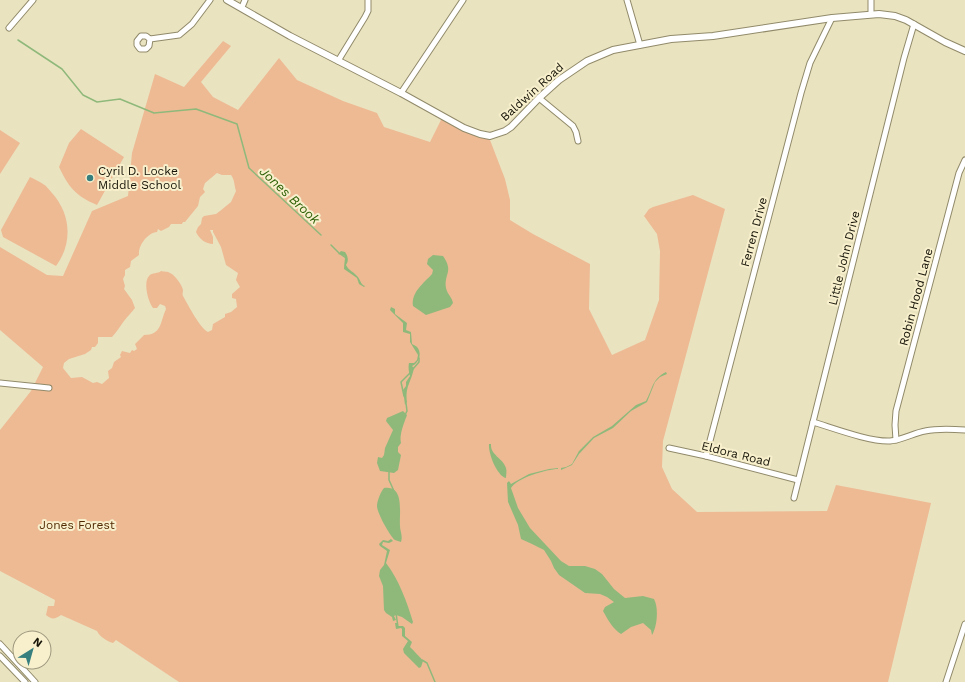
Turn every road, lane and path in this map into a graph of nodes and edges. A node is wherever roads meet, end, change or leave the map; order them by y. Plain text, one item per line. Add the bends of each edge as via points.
1 (33, 0) edge
2 (210, 0) edge
3 (227, 0) edge
4 (245, 0) edge
5 (368, 0) edge
6 (463, 0) edge
7 (627, 0) edge
8 (871, 0) edge
9 (242, 7) junction
10 (871, 14) junction
11 (832, 18) junction
12 (914, 24) junction
13 (9, 28) dead end
14 (150, 39) dead end
15 (640, 45) junction
16 (965, 51) edge
17 (338, 61) junction
18 (401, 93) junction
19 (539, 98) junction
20 (578, 141) dead end
21 (965, 160) edge
22 (0, 383) edge
23 (49, 388) dead end
24 (813, 422) junction
25 (965, 430) edge
26 (896, 440) junction
27 (669, 448) dead end
28 (706, 456) junction
29 (798, 480) junction
30 (794, 498) dead end
31 (965, 624) edge
32 (0, 644) edge
33 (0, 656) edge
34 (24, 682) edge
35 (35, 682) edge
36 (946, 682) edge

1 - 13 street
2 - 14 street via 192,24 179,35
3 - 9 street, Baldwin Road
4 - 9 street
5 - 17 street via 368,11
6 - 18 street
7 - 15 street
8 - 10 street
9 - 17 street, Baldwin Road
10 - 11 street, Baldwin Road
10 - 12 street, Baldwin Road via 895,16
11 - 15 street, Baldwin Road via 713,36 671,38
11 - 28 street, Ferren Drive via 810,63 801,93
12 - 16 street, Baldwin Road
12 - 24 street, Little John Drive
15 - 19 street, Baldwin Road via 613,50 587,61 559,80
17 - 18 street, Baldwin Road
18 - 19 street, Baldwin Road via 464,128 490,136 511,127
19 - 20 street via 573,126
21 - 26 street, Robin Hood Lane via 959,173 896,411
22 - 23 street
24 - 26 street via 868,438
24 - 29 street, Little John Drive
25 - 26 street via 941,428
27 - 28 street, Eldora Road
28 - 29 street, Eldora Road
29 - 30 street, Little John Drive
31 - 36 street
32 - 35 street
33 - 34 street

